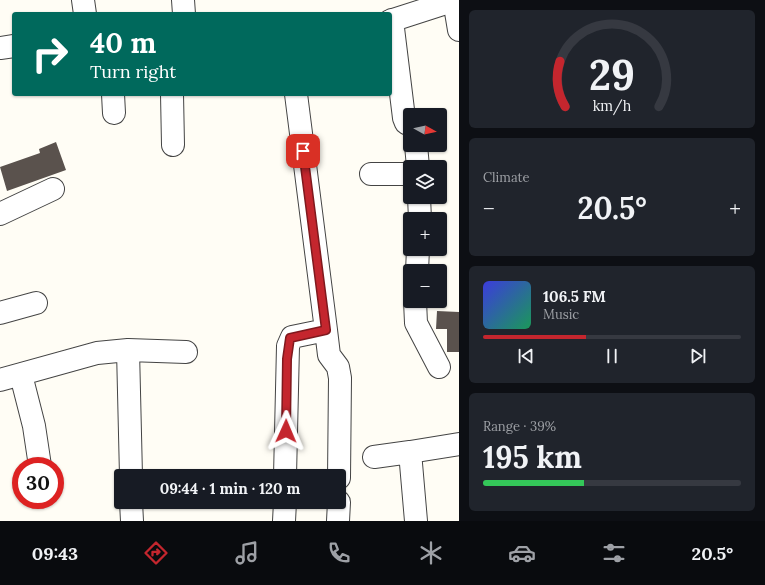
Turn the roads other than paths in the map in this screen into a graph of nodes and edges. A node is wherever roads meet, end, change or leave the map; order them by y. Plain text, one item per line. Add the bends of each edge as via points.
1 (83, 0) edge
2 (183, 0) edge
3 (455, 0) edge
4 (85, 12) edge
5 (184, 12) edge
6 (392, 21) edge
7 (392, 28) edge
8 (459, 30) edge
9 (12, 46) edge
10 (0, 48) edge
11 (172, 96) edge
12 (296, 96) edge
13 (403, 111) edge
14 (173, 145) dead end
15 (371, 174) dead end
16 (403, 174) edge
17 (52, 189) dead end
18 (0, 214) edge
19 (36, 303) dead end
20 (415, 308) edge
21 (0, 313) edge
22 (326, 330) junction
23 (128, 350) junction
24 (186, 352) dead end
25 (439, 367) dead end
26 (21, 375) junction
27 (0, 380) edge
28 (459, 444) edge
29 (410, 452) junction
30 (39, 457) edge
31 (374, 457) dead end
32 (131, 469) edge
33 (285, 469) edge
34 (339, 469) edge
35 (131, 509) edge
36 (284, 509) edge
37 (339, 509) edge
38 (132, 521) edge
39 (284, 521) edge
40 (338, 521) edge
41 (416, 521) edge

1 - 4 street
2 - 5 street
3 - 6 street
3 - 8 street
7 - 13 street
9 - 10 street
11 - 14 street
12 - 22 street
15 - 16 street
17 - 18 street
19 - 21 street
20 - 25 street via 416,323
22 - 33 street via 292,337 289,342
22 - 34 street via 329,355 338,367 340,378
23 - 24 street
23 - 26 street via 97,353
23 - 32 street
26 - 27 street
26 - 30 street
28 - 29 street
29 - 31 street
29 - 41 street
35 - 38 street
36 - 39 street
37 - 40 street

